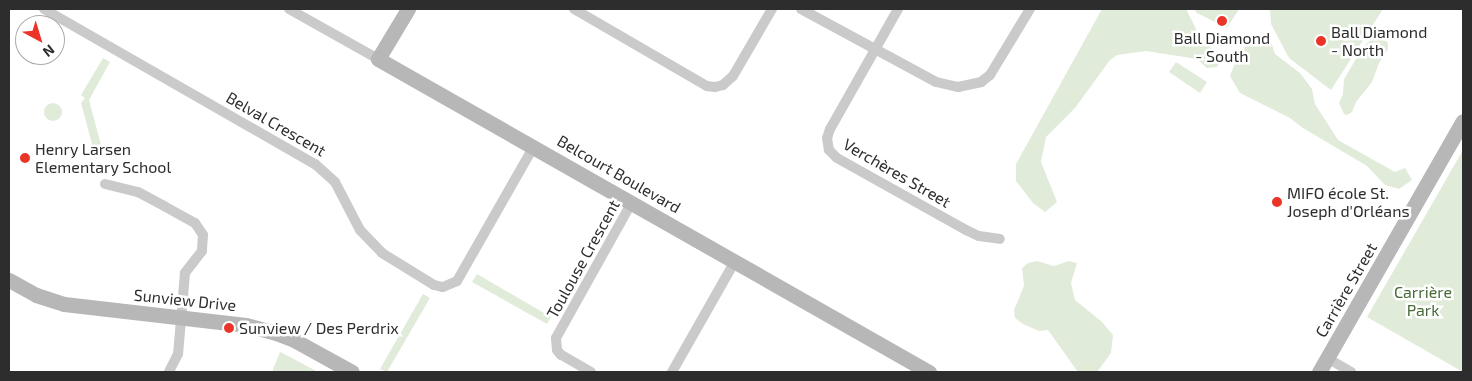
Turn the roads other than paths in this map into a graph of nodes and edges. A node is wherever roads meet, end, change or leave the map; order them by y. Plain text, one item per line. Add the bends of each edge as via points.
1 (44, 9) edge
2 (289, 9) edge
3 (408, 9) edge
4 (574, 9) edge
5 (772, 9) edge
6 (801, 9) edge
7 (898, 9) edge
8 (1030, 9) edge
9 (875, 49) junction
10 (378, 59) junction
11 (1463, 121) edge
12 (534, 146) junction
13 (105, 184) dead end
14 (632, 202) junction
15 (1000, 239) dead end
16 (735, 261) junction
17 (9, 280) edge
18 (182, 318) junction
19 (1327, 358) junction
20 (169, 372) edge
21 (352, 372) edge
22 (591, 372) edge
23 (672, 372) edge
24 (929, 372) edge
25 (1319, 372) edge
26 (1351, 372) edge

1 - 12 street, Belval Crescent via 315,164 335,182 360,230 376,247 434,285 443,287 457,281
2 - 10 street, Belcourt Boulevard
3 - 10 street
4 - 5 street via 707,86 715,87 733,76
6 - 9 street
7 - 9 street
8 - 9 street via 998,66 980,82 968,86 947,86 936,82
9 - 15 street, Verchères Street via 830,129 827,138 829,150 837,158 966,230
10 - 12 street, Belcourt Boulevard
11 - 19 street, Carrière Street
12 - 14 street, Belcourt Boulevard
13 - 18 street via 138,192 195,223 200,229 204,246 184,273
14 - 16 street, Belcourt Boulevard
14 - 22 street, Toulouse Crescent via 556,338 561,355
16 - 23 street
16 - 24 street, Belcourt Boulevard
17 - 18 street, Sunview Drive via 36,295 64,304
18 - 20 street via 178,354
18 - 21 street, Sunview Drive via 246,325 276,333
19 - 25 street, Carrière Street
19 - 26 street

